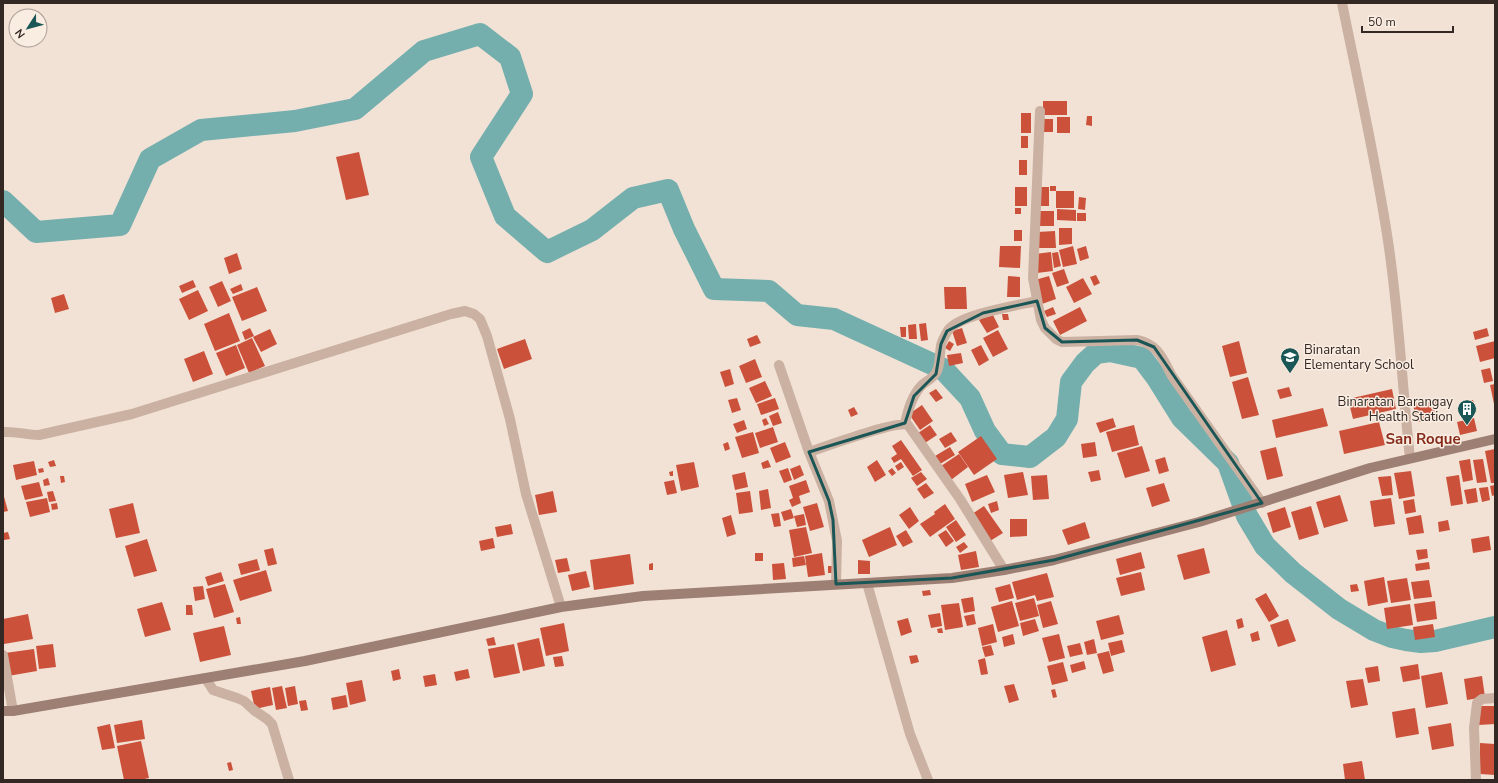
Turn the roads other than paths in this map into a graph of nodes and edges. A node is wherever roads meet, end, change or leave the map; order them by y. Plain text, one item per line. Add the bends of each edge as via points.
1 (1342, 3) edge
2 (1040, 111) dead end
3 (1037, 301) junction
4 (779, 365) dead end
5 (905, 423) junction
6 (3, 432) edge
7 (1495, 439) edge
8 (809, 452) junction
9 (1410, 458) junction
10 (1262, 503) junction
11 (1004, 570) junction
12 (866, 583) junction
13 (836, 584) junction
14 (561, 607) junction
15 (3, 655) edge
16 (206, 679) junction
17 (1495, 698) edge
18 (8, 711) edge
19 (289, 780) edge
20 (928, 780) edge
21 (1476, 780) edge

1 - 9 street via 1379,182 1388,242 1398,314
2 - 3 street via 1033,278
3 - 5 street via 983,313 947,331 941,344 940,364 936,374 914,396
3 - 10 street via 1045,328 1062,342 1137,340 1154,347
4 - 8 street
5 - 8 street
5 - 11 street via 911,427 951,486
6 - 14 street via 39,434 132,414 465,311 480,319 487,336 510,419 526,494
7 - 9 main road
8 - 13 street via 834,520 837,541
9 - 10 main road via 1370,468
10 - 11 main road via 1054,560
11 - 12 main road via 952,578
12 - 13 main road
12 - 20 street via 910,734
13 - 14 main road via 643,596
14 - 16 main road via 305,661
15 - 18 street
16 - 18 main road
16 - 19 street via 213,690 237,698 272,724
17 - 21 street via 1482,699 1477,703 1474,728

